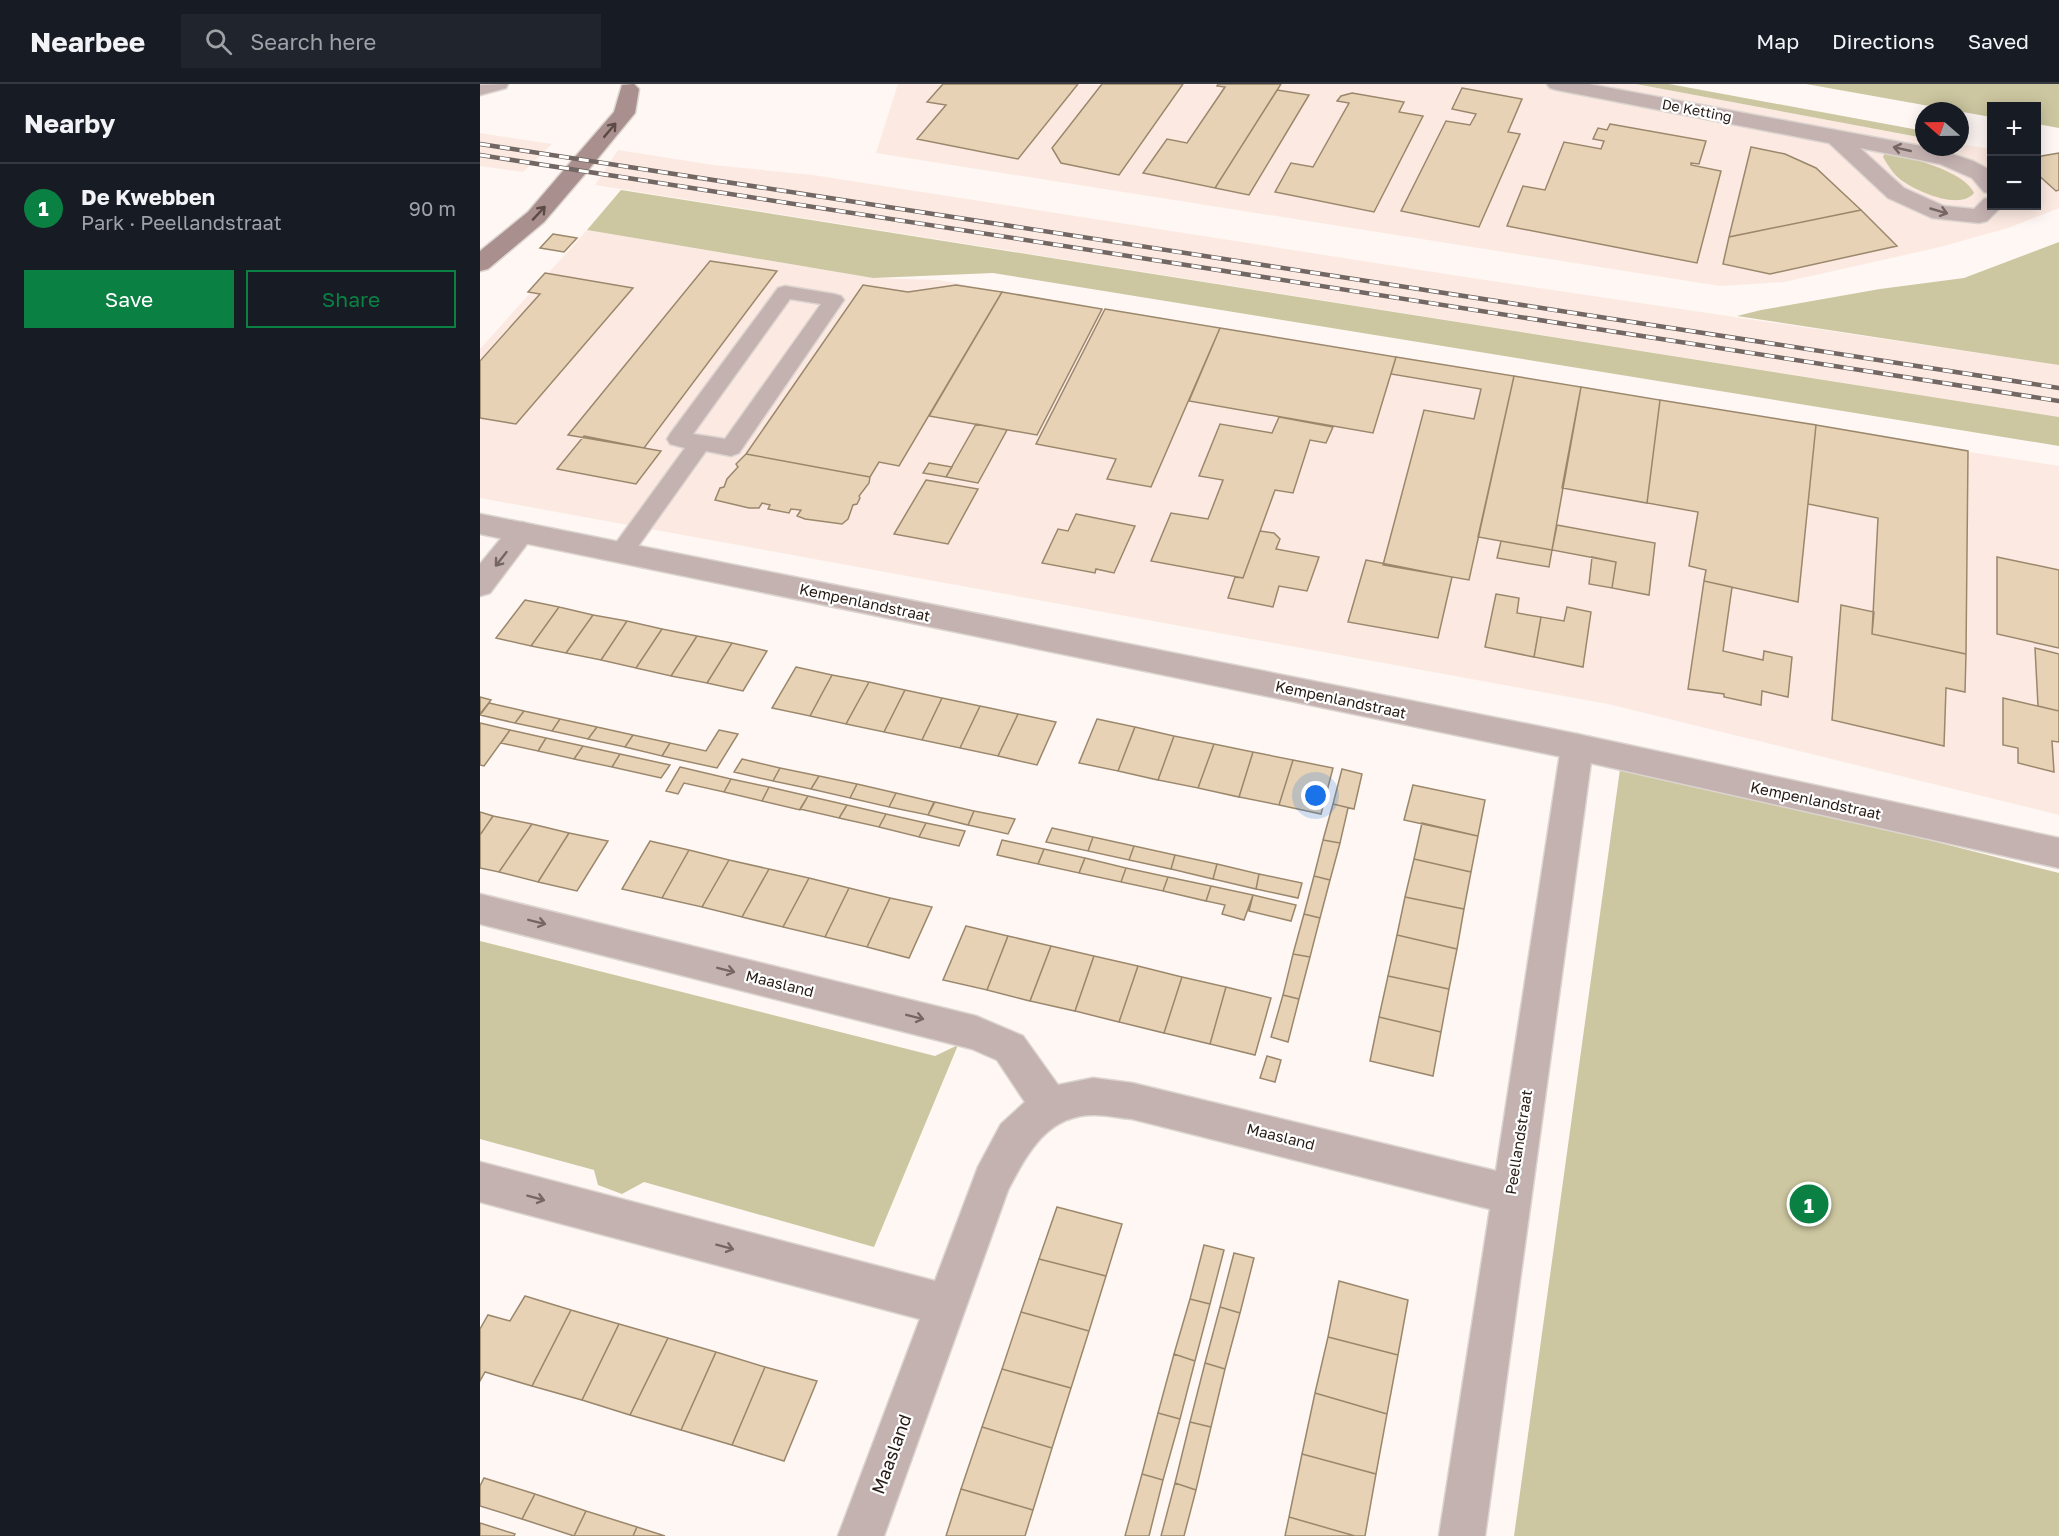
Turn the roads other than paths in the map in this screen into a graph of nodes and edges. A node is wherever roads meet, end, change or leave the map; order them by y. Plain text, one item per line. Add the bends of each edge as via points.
1 (500, 84) edge
2 (1557, 84) edge
3 (631, 87) edge
4 (480, 90) edge
5 (1836, 138) junction
6 (1987, 180) edge
7 (1987, 209) edge
8 (487, 257) edge
9 (700, 443) junction
10 (480, 524) edge
11 (522, 532) junction
12 (621, 553) junction
13 (480, 585) edge
14 (1577, 747) junction
15 (2059, 853) edge
16 (480, 909) edge
17 (1050, 1105) junction
18 (480, 1182) edge
19 (1510, 1194) junction
20 (946, 1305) junction
21 (861, 1536) edge
22 (1462, 1536) edge

1 - 4 lane
2 - 5 street, De Ketting
3 - 8 main road via 624,113 571,163 536,217
6 -> 5 street, De Ketting via 1982,174 1942,158
5 -> 7 street via 1896,193 1940,213 1979,216
9 - 9 lane via 731,448 834,300 785,292 678,439
9 - 12 lane
10 - 11 street, Kempenlandstraat
11 - 12 street, Kempenlandstraat
11 -> 13 street
12 - 14 street, Kempenlandstraat
14 - 15 street, Kempenlandstraat
14 - 19 street, Peellandstraat
16 -> 17 street, Maasland via 976,1033 1010,1048
17 - 19 street, Maasland via 1093,1096 1132,1101
17 - 20 street, Maasland via 1016,1137 992,1181
18 -> 20 street
19 - 22 street, Peellandstraat
20 - 21 street, Maasland

